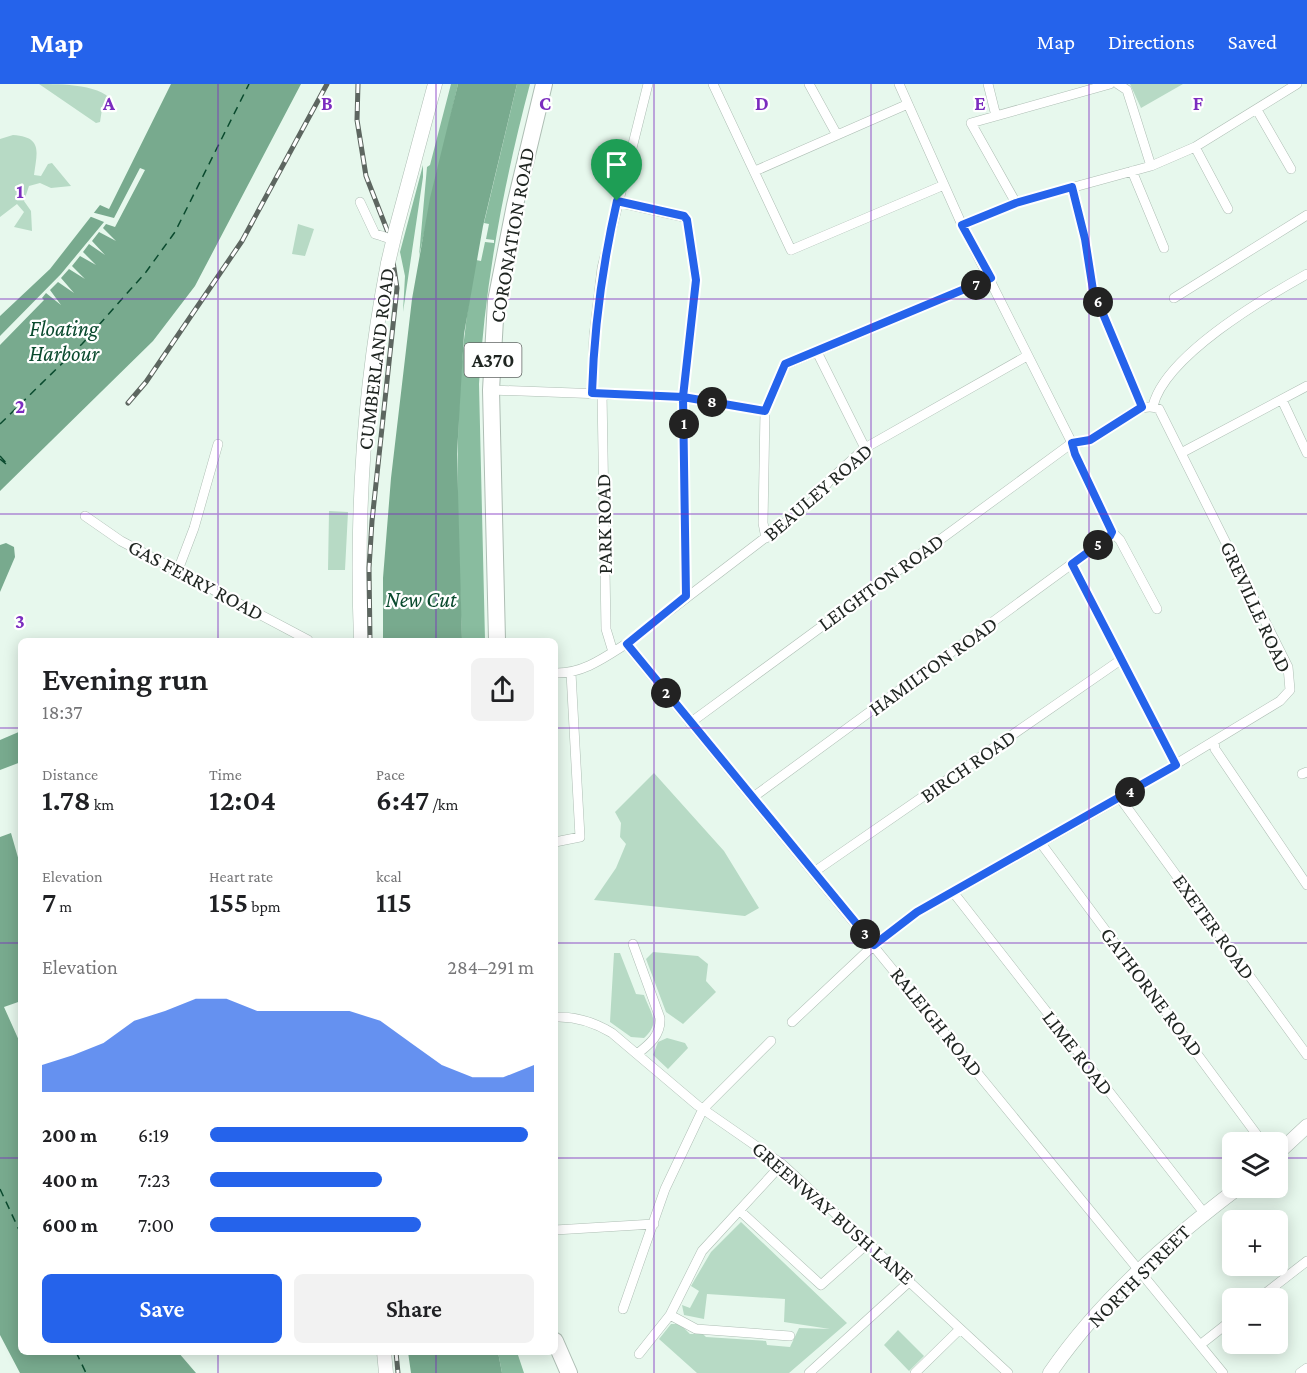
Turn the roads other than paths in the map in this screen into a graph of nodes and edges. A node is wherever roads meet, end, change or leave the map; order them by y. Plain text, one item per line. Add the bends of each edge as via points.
1 (435, 84) edge
2 (544, 84) edge
3 (648, 84) edge
4 (713, 84) edge
5 (809, 84) edge
6 (899, 84) edge
7 (988, 84) edge
8 (1110, 84) edge
9 (1118, 84) edge
10 (1297, 84) edge
11 (908, 104) junction
12 (1257, 110) junction
13 (996, 116) junction
14 (837, 135) junction
15 (1195, 147) junction
16 (1151, 166) junction
17 (1291, 169) dead end
18 (755, 171) junction
19 (1132, 171) junction
20 (944, 186) junction
21 (1072, 187) junction
22 (617, 201) junction
23 (360, 202) dead end
24 (1016, 203) junction
25 (1228, 209) dead end
26 (1307, 215) edge
27 (962, 225) junction
28 (390, 235) junction
29 (1164, 248) dead end
30 (1307, 274) edge
31 (991, 278) junction
32 (1174, 298) dead end
33 (817, 352) junction
34 (1027, 356) junction
35 (1307, 386) edge
36 (491, 390) junction
37 (592, 393) junction
38 (602, 393) junction
39 (683, 397) junction
40 (1282, 400) junction
41 (1153, 406) junction
42 (1142, 407) junction
43 (765, 411) junction
44 (1072, 443) junction
45 (218, 444) dead end
46 (865, 448) junction
47 (1306, 450) edge
48 (1183, 452) junction
49 (86, 516) dead end
50 (1112, 532) junction
51 (766, 538) junction
52 (1072, 564) junction
53 (178, 570) junction
54 (686, 596) junction
55 (1157, 609) dead end
56 (304, 638) edge
57 (361, 638) edge
58 (497, 638) edge
59 (627, 644) junction
60 (613, 652) junction
61 (1122, 659) junction
62 (558, 673) edge
63 (571, 673) junction
64 (690, 723) junction
65 (1214, 742) junction
66 (1176, 765) junction
67 (752, 798) junction
68 (1120, 798) junction
69 (558, 841) edge
70 (1040, 842) junction
71 (814, 872) junction
72 (1307, 885) edge
73 (953, 892) junction
74 (633, 945) dead end
75 (874, 945) junction
76 (558, 1017) edge
77 (792, 1022) dead end
78 (771, 1041) dead end
79 (638, 1054) junction
80 (1307, 1055) edge
81 (703, 1109) junction
82 (1307, 1126) edge
83 (1255, 1132) edge
84 (1288, 1144) edge
85 (782, 1164) junction
86 (1225, 1198) edge
87 (740, 1211) junction
88 (1204, 1214) junction
89 (654, 1224) junction
90 (558, 1230) edge
91 (868, 1243) junction
92 (1307, 1261) edge
93 (1138, 1271) junction
94 (910, 1281) junction
95 (1272, 1288) edge
96 (623, 1309) dead end
97 (670, 1315) junction
98 (1222, 1328) edge
99 (960, 1329) junction
100 (790, 1336) dead end
101 (1200, 1345) junction
102 (558, 1348) edge
103 (639, 1354) dead end
104 (384, 1355) edge
105 (1307, 1368) edge
106 (386, 1373) edge
107 (569, 1373) edge
108 (809, 1373) edge
109 (915, 1373) edge
110 (1008, 1373) edge
111 (1050, 1373) edge
112 (1223, 1373) edge
113 (1300, 1373) edge

1 - 28 street, CUMBERLAND ROAD
2 - 36 highway, CORONATION ROAD / A370 via 496,301
3 - 22 street
4 - 18 street
5 - 14 street
6 - 11 street
7 - 13 street
8 - 13 street
9 - 16 street via 1127,90
10 - 12 street
11 - 14 street
11 - 20 street
12 - 15 street
12 - 17 street
13 - 24 street via 971,123
14 - 18 street
15 - 16 street
15 - 25 street
16 - 19 street
18 - 20 street via 791,250
19 - 21 street
19 - 29 street
20 - 27 street
21 - 24 street
21 - 42 street via 1093,290
22 - 37 street via 602,268
22 - 39 street via 684,216 687,220 696,280
23 - 28 street via 375,234
24 - 27 street
26 - 32 street
27 - 31 street
28 - 57 street, CUMBERLAND ROAD, bridge via 361,481
30 - 41 street via 1201,345 1155,394
31 - 33 street
31 - 34 street
33 - 43 street via 785,364
33 - 46 street
34 - 44 street
34 - 46 street, BEAULEY ROAD
35 - 40 street
36 - 37 street
36 - 58 highway, CORONATION ROAD / A370
37 - 38 street
38 - 39 street
38 - 60 street, PARK ROAD via 606,629
39 - 43 street
39 - 54 street
40 - 47 street
40 - 48 street
41 - 42 street
41 - 48 street, GREVILLE ROAD via 1165,416
42 - 44 street via 1090,440
43 - 51 street
44 - 50 street
44 - 64 street, LEIGHTON ROAD
45 - 53 street
46 - 51 street, BEAULEY ROAD via 812,502
48 - 65 street, GREVILLE ROAD via 1291,679 1287,696
49 - 53 street, GAS FERRY ROAD via 122,541
50 - 52 street, HAMILTON ROAD
50 - 55 street
51 - 54 street, BEAULEY ROAD
52 - 61 street
52 - 67 street, HAMILTON ROAD
53 - 56 street, GAS FERRY ROAD
54 - 59 street, BEAULEY ROAD
59 - 60 street, BEAULEY ROAD
59 - 64 street, RALEIGH ROAD
60 - 63 street, BEAULEY ROAD
61 - 66 street
61 - 71 street, BIRCH ROAD
62 - 63 street, BEAULEY ROAD
63 - 69 street via 580,837
64 - 67 street, RALEIGH ROAD
65 - 66 street, GREVILLE ROAD
65 - 72 street
66 - 68 street, GREVILLE ROAD
67 - 71 street, RALEIGH ROAD
68 - 70 street, GREVILLE ROAD
68 - 80 street, EXETER ROAD
70 - 73 street, GREVILLE ROAD
70 - 83 street, GATHORNE ROAD
71 - 75 street, RALEIGH ROAD
73 - 75 street, GREVILLE ROAD via 911,916
73 - 88 street, LIME ROAD
74 - 79 street via 660,1018 660,1028 651,1043
75 - 77 street, GREVILLE ROAD
75 - 93 street, RALEIGH ROAD
76 - 79 street, GREENWAY BUSH LANE via 597,1024
78 - 81 street
79 - 81 street, GREENWAY BUSH LANE
81 - 85 street, GREENWAY BUSH LANE
81 - 89 street
82 - 84 street
85 - 87 street
85 - 91 street, GREENWAY BUSH LANE
86 - 88 street, NORTH STREET
87 - 91 street via 821,1285
87 - 97 street via 699,1255
88 - 93 street, NORTH STREET
89 - 90 street
89 - 96 street
91 - 94 street, GREENWAY BUSH LANE
92 - 95 street
93 - 101 street, RALEIGH ROAD
93 - 111 street, NORTH STREET
94 - 99 street, GREENWAY BUSH LANE
94 - 108 street
97 - 100 street via 696,1329
97 - 103 street
98 - 101 street
99 - 109 street
99 - 110 street, GREENWAY BUSH LANE
101 - 112 street, RALEIGH ROAD
102 - 107 highway
104 - 106 street
105 - 113 street

